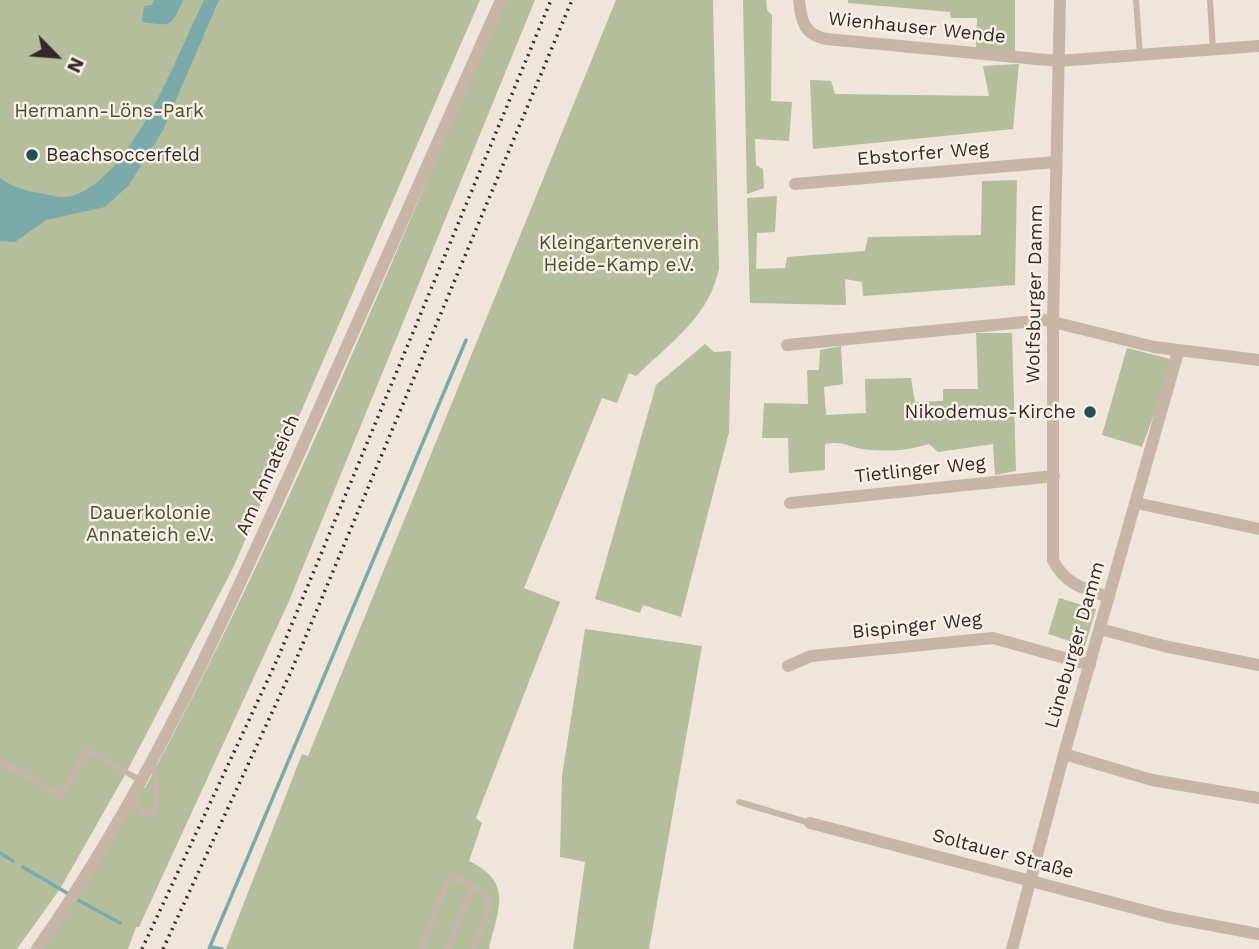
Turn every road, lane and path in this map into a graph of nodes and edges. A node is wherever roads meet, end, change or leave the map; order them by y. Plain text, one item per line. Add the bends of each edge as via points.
1 (501, 0) edge
2 (799, 0) edge
3 (1060, 0) edge
4 (1136, 0) edge
5 (1210, 0) edge
6 (1259, 46) edge
7 (1213, 50) junction
8 (1140, 55) junction
9 (1058, 61) junction
10 (1055, 162) junction
11 (795, 184) dead end
12 (1053, 322) junction
13 (787, 345) dead end
14 (1178, 352) junction
15 (1259, 360) edge
16 (1054, 476) junction
17 (790, 503) dead end
18 (1136, 503) junction
19 (1259, 529) edge
20 (1109, 597) junction
21 (1100, 629) junction
22 (1090, 664) junction
23 (788, 666) dead end
24 (1259, 666) edge
25 (1063, 754) junction
26 (153, 756) junction
27 (0, 761) edge
28 (140, 780) junction
29 (131, 797) junction
30 (1259, 798) edge
31 (739, 802) dead end
32 (810, 823) joint
33 (1029, 880) junction
34 (472, 885) junction
35 (1259, 934) edge
36 (37, 949) edge
37 (424, 949) edge
38 (447, 949) edge
39 (473, 949) edge
40 (1012, 949) edge

1 - 26 street, Am Annateich via 229,609
2 - 9 street, Wienhauser Wende via 802,22 819,38
3 - 9 street, Wolfsburger Damm
4 - 8 lane
5 - 7 lane
6 - 7 street, Wienhauser Wende
7 - 8 street, Wienhauser Wende
8 - 9 street, Wienhauser Wende
9 - 10 street, Wolfsburger Damm
10 - 11 street, Ebstorfer Weg
10 - 12 street, Wolfsburger Damm
12 - 13 street
12 - 14 street
12 - 16 street, Wolfsburger Damm
14 - 15 street
14 - 18 street, Lüneburger Damm
16 - 17 street, Tietlinger Weg
16 - 20 street, Wolfsburger Damm via 1053,560 1060,575 1072,584
18 - 19 street
18 - 20 street, Lüneburger Damm
20 - 21 street, Lüneburger Damm
21 - 22 street, Lüneburger Damm
21 - 24 street
22 - 23 street, Bispinger Weg via 993,638 811,656
22 - 25 street, Lüneburger Damm
25 - 30 street via 1152,780
25 - 33 street, Lüneburger Damm
26 - 28 street, Am Annateich
26 - 29 lane via 157,801 153,813 145,814
27 - 28 lane via 61,796 87,750
28 - 29 street, Am Annateich
29 - 36 street, Am Annateich
31 - 32 lane, Soltauer Straße
32 - 33 street, Soltauer Straße
33 - 35 street, Soltauer Straße via 1168,917
33 - 40 street, Lüneburger Damm
34 - 37 lane via 450,876
34 - 38 lane
34 - 39 lane via 487,897 489,908

